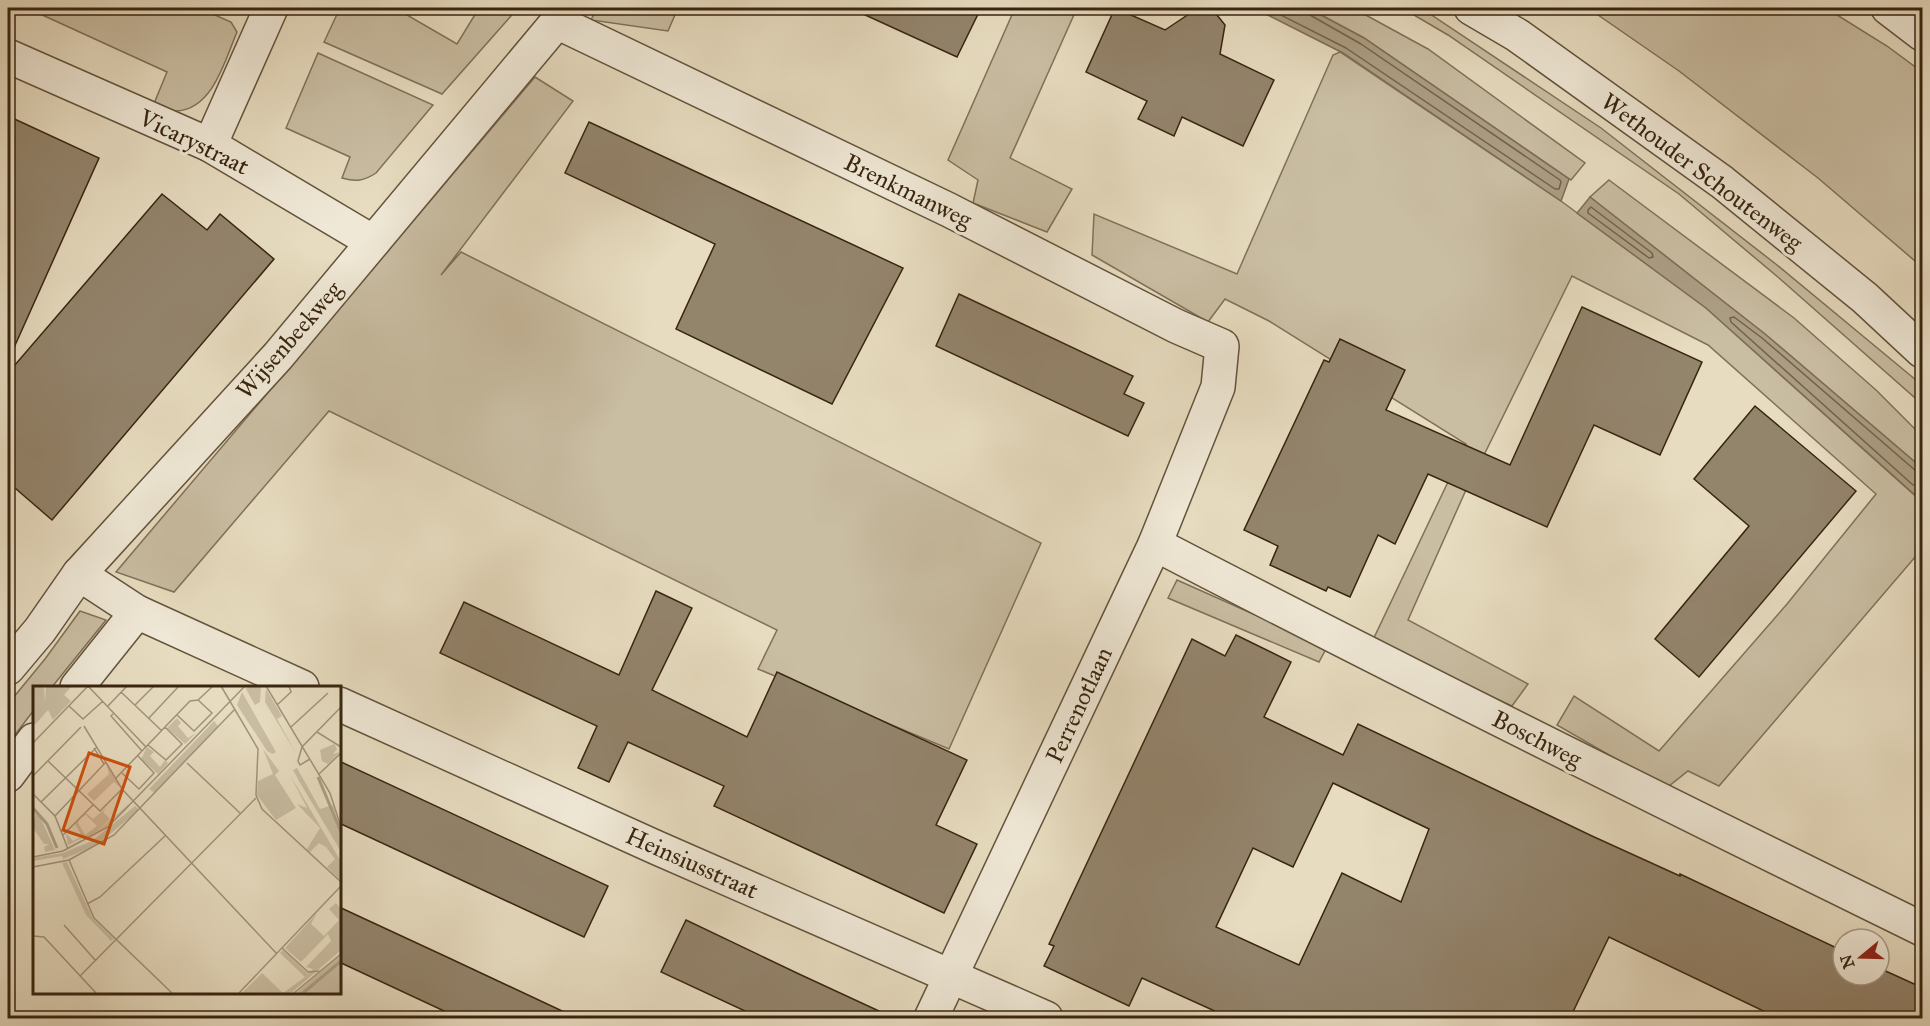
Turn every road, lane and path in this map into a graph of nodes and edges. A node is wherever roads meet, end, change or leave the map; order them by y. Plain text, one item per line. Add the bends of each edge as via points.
1 (271, 8) edge
2 (1471, 8) edge
3 (1888, 8) edge
4 (561, 15) edge
5 (1923, 34) edge
6 (8, 56) edge
7 (210, 145) junction
8 (373, 242) junction
9 (1923, 351) edge
10 (1218, 387) joint
11 (1155, 544) junction
12 (79, 574) junction
13 (137, 612) junction
14 (8, 668) edge
15 (78, 686) edge
16 (300, 686) edge
17 (340, 704) edge
18 (33, 741) edge
19 (8, 775) edge
20 (1923, 929) edge
21 (950, 976) junction
22 (931, 1018) edge
23 (1046, 1018) edge

1 - 7 street
2 - 9 street, Wethouder Schoutenweg via 1517,35 1722,182 1865,298
3 - 5 street
4 - 8 street, Wijsenbeekweg
4 - 10 street, Brenkmanweg via 1222,346
6 - 7 street, Vicarystraat
7 - 8 street, Vicarystraat
8 - 12 street, Wijsenbeekweg via 278,356
10 - 11 street, Perrenotlaan
11 - 20 street, Boschweg
11 - 21 street, Perrenotlaan
12 - 13 street
12 - 14 street, Wijsenbeekweg
13 - 15 street
13 - 16 street
17 - 21 street, Heinsiusstraat
18 - 19 street
21 - 22 street, Perrenotlaan
21 - 23 street, Heinsiusstraat

